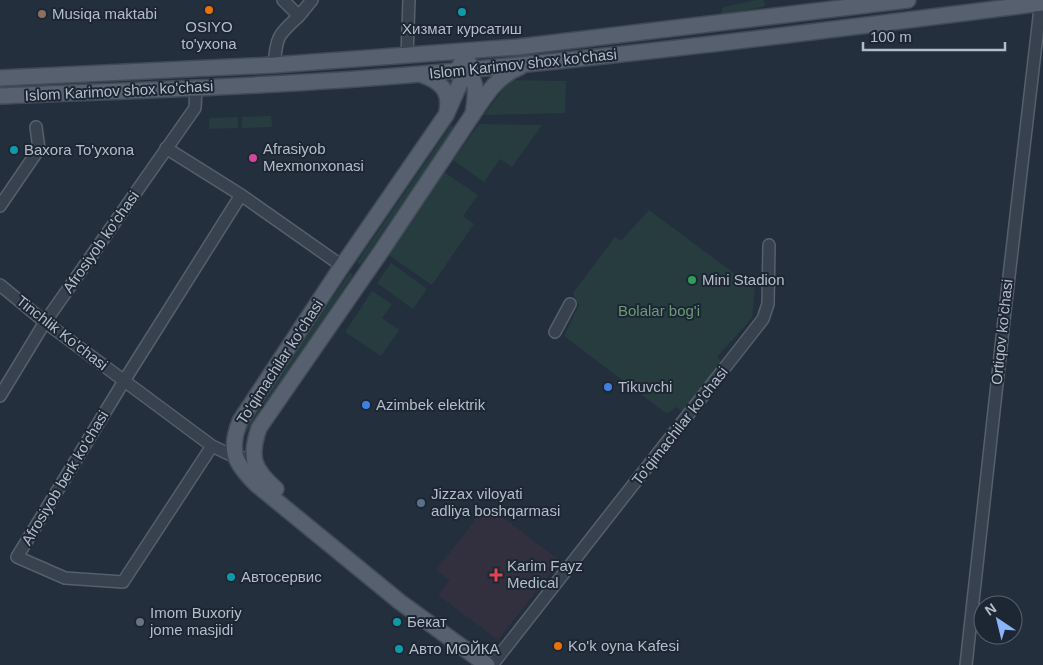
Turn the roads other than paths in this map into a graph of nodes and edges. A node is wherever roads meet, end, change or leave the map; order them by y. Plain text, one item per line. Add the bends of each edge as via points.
1 (283, 0) edge
2 (312, 0) edge
3 (409, 0) edge
4 (908, 0) edge
5 (1042, 2) edge
6 (298, 16) junction
7 (491, 49) junction
8 (437, 54) junction
9 (407, 56) junction
10 (526, 64) junction
11 (274, 65) junction
12 (466, 70) junction
13 (421, 74) junction
14 (0, 78) edge
15 (196, 88) junction
16 (0, 96) edge
17 (473, 114) junction
18 (446, 115) junction
19 (36, 127) dead end
20 (166, 148) junction
21 (241, 195) junction
22 (0, 206) edge
23 (769, 245) dead end
24 (341, 267) junction
25 (360, 281) junction
26 (0, 285) edge
27 (570, 304) dead end
28 (45, 322) junction
29 (555, 332) dead end
30 (124, 381) junction
31 (0, 396) edge
32 (212, 446) junction
33 (235, 457) junction
34 (254, 460) junction
35 (493, 664) edge
36 (966, 665) edge

1 - 6 street
2 - 6 street
3 - 9 street
4 - 7 main road, Islom Karimov shox ko'chasi
5 - 10 main road, Islom Karimov shox ko'chasi via 872,25
5 - 36 street, Ortiqov ko'chasi
6 - 11 street via 277,40
7 - 8 main road, Islom Karimov shox ko'chasi
7 - 12 main road, To'qimachilar ko'chasi via 476,56
8 - 9 main road, Islom Karimov shox ko'chasi
8 - 12 main road
9 - 11 main road, Islom Karimov shox ko'chasi
10 - 12 main road, Islom Karimov shox ko'chasi
10 - 17 main road via 500,79
11 - 14 main road, Islom Karimov shox ko'chasi
12 - 13 main road, Islom Karimov shox ko'chasi
12 - 17 main road, To'qimachilar ko'chasi via 476,85
12 - 18 main road, To'qimachilar ko'chasi
13 - 15 main road, Islom Karimov shox ko'chasi
13 - 18 main road via 442,85 448,102
15 - 16 main road, Islom Karimov shox ko'chasi
15 - 20 street, Afrosiyob ko'chasi via 195,108
17 - 25 main road, To'qimachilar ko'chasi
18 - 24 main road, To'qimachilar ko'chasi
19 - 22 street via 39,149
20 - 21 street
20 - 28 street, Afrosiyob ko'chasi
21 - 24 street
21 - 30 street, Afrosiyob berk ko'chasi
23 - 35 street, To'qimachilar ko'chasi via 768,304 763,320
24 - 25 main road via 357,269
24 - 33 main road, To'qimachilar ko'chasi via 240,421 234,436
25 - 34 main road, To'qimachilar ko'chasi via 259,428
26 - 28 street, Tinchlik Ko'chasi
27 - 29 street
28 - 30 street, Tinchlik Ko'chasi
28 - 31 street, Afrosiyob ko'chasi
30 - 32 street
30 - 32 street, Afrosiyob berk ko'chasi via 17,557 65,578 123,582
32 - 33 street
33 - 34 street
33 - 35 main road via 257,486 400,602
34 - 35 main road via 265,480 286,498

